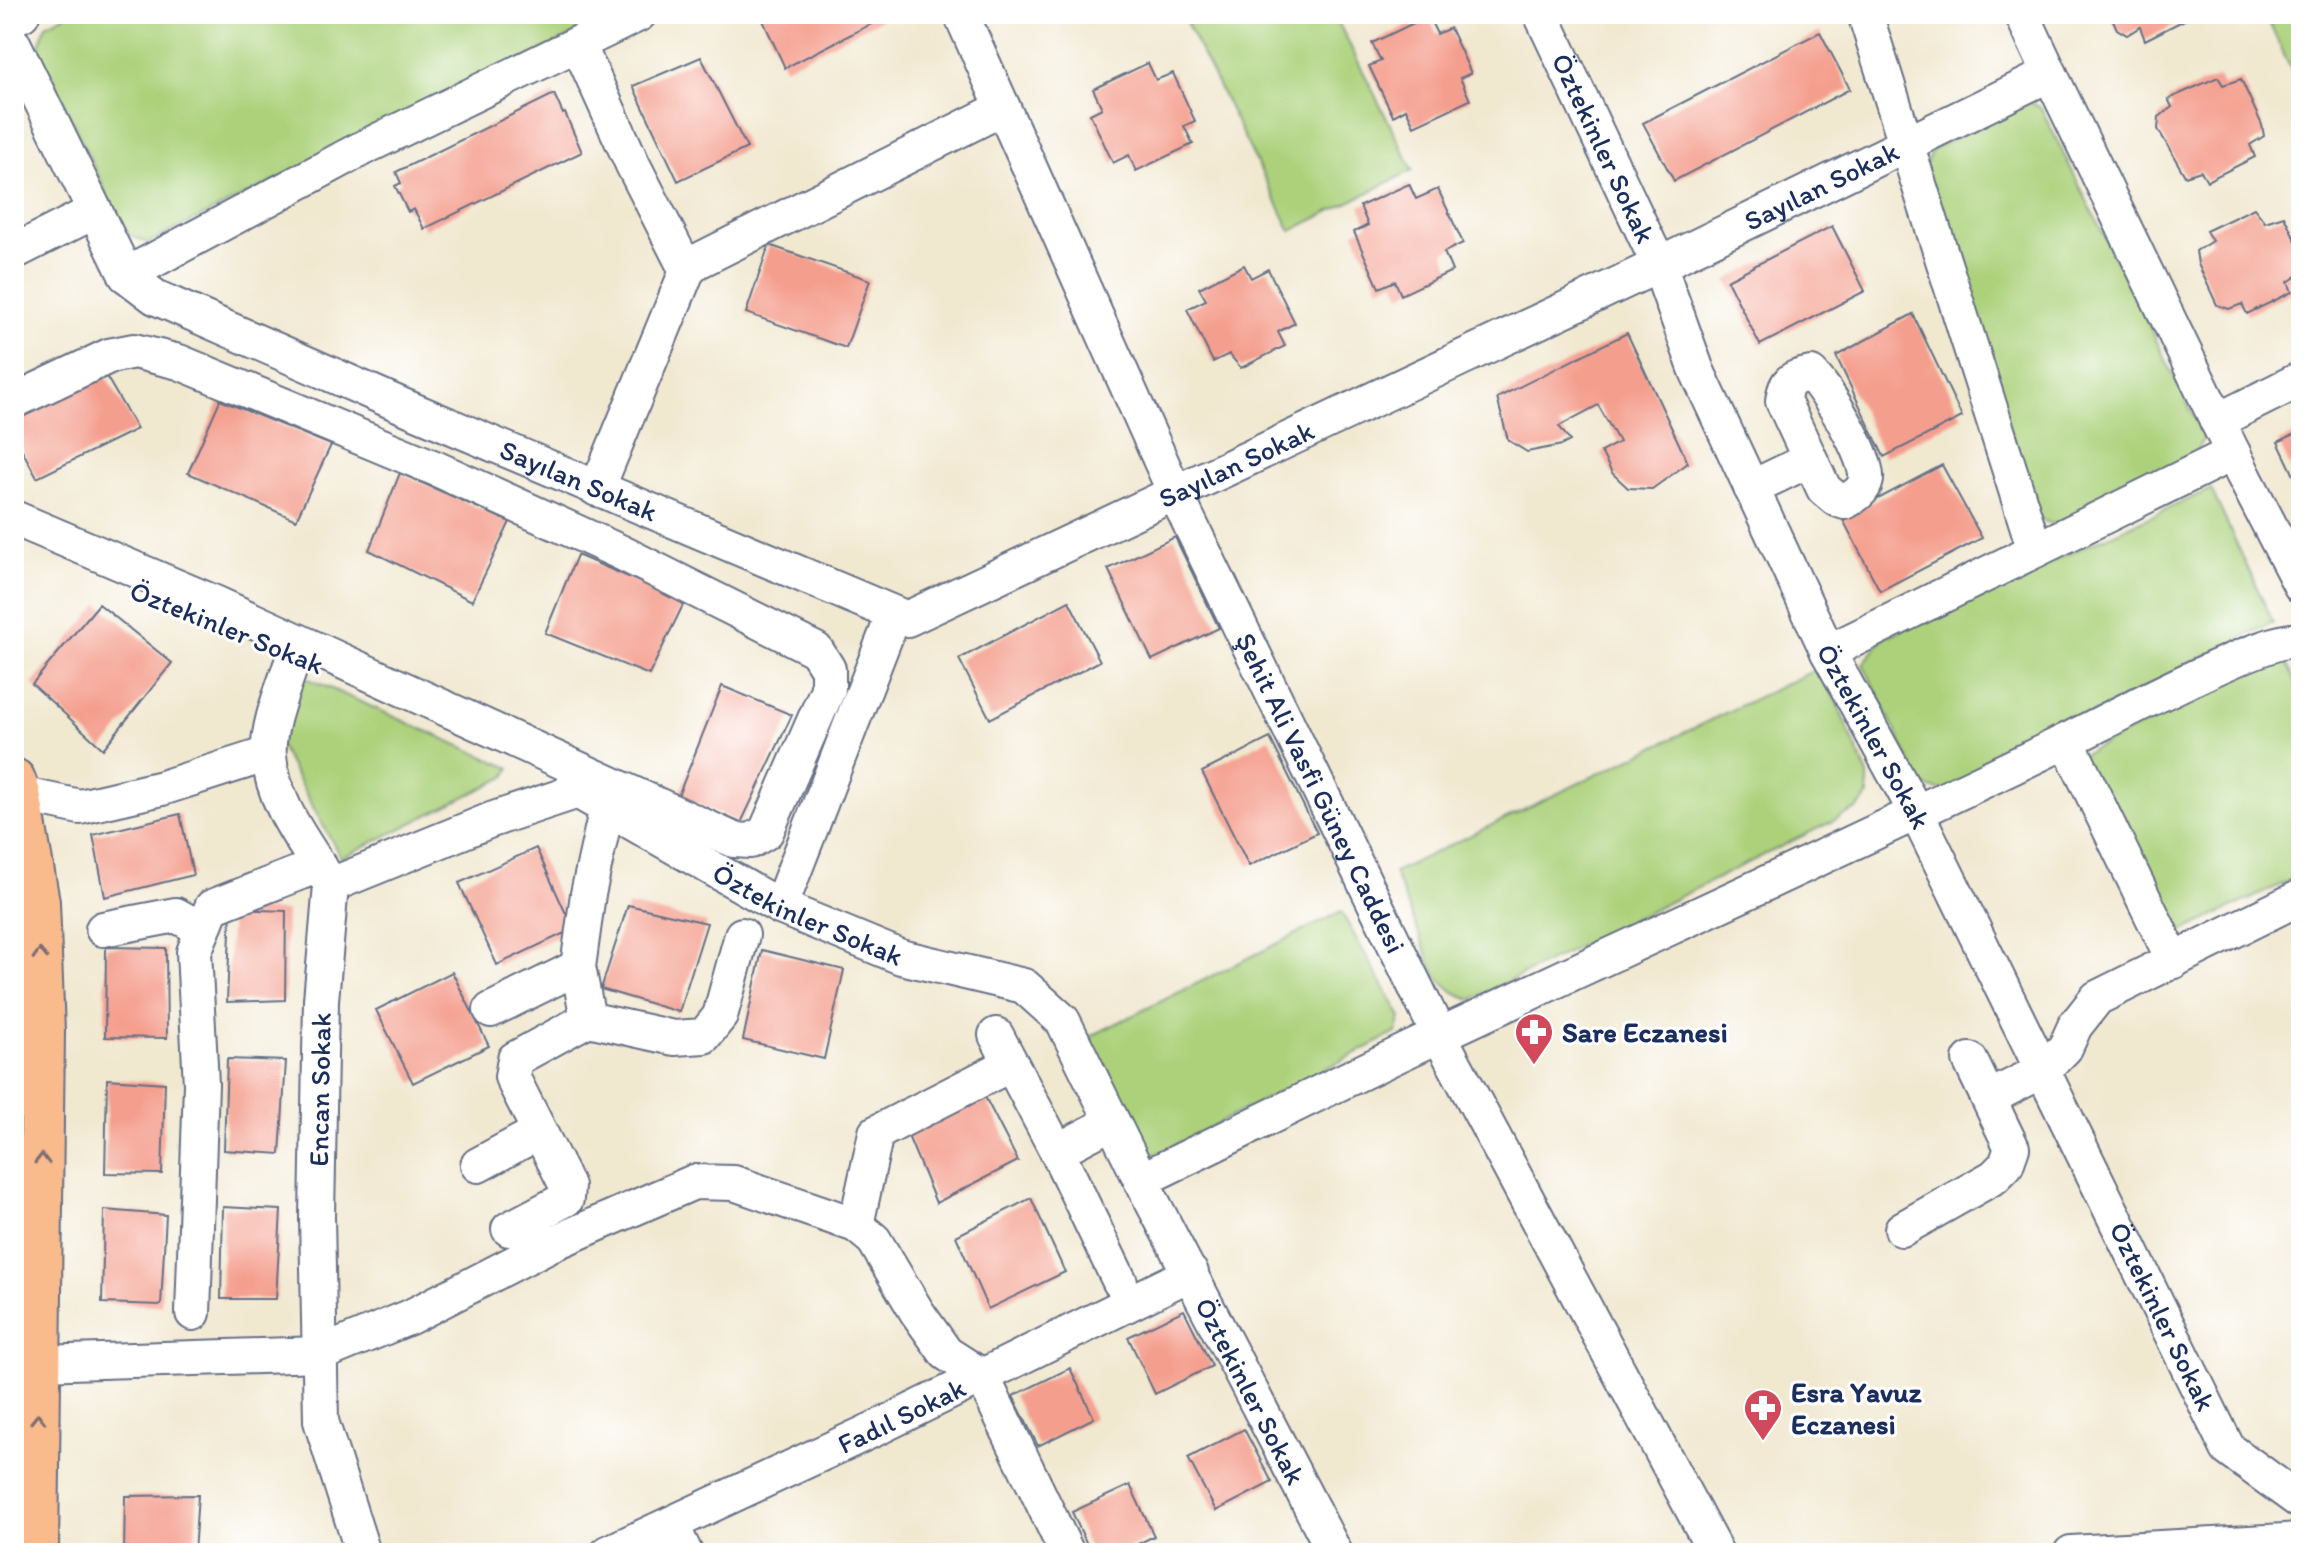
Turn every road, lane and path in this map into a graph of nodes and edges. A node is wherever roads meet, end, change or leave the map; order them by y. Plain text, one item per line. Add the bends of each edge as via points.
1 (22, 14) edge
2 (639, 14) edge
3 (961, 14) edge
4 (1541, 14) edge
5 (1865, 14) edge
6 (2022, 14) edge
7 (14, 18) edge
8 (578, 44) junction
9 (14, 45) edge
10 (2050, 74) junction
11 (1003, 108) junction
12 (1907, 144) junction
13 (95, 211) junction
14 (14, 252) edge
15 (1659, 265) junction
16 (687, 271) junction
17 (126, 275) junction
18 (2301, 379) edge
19 (14, 401) edge
20 (2217, 421) junction
21 (2233, 453) junction
22 (1809, 460) dead end
23 (1751, 488) junction
24 (597, 489) junction
25 (1176, 495) junction
26 (14, 518) edge
27 (14, 536) edge
28 (2035, 550) junction
29 (2301, 586) edge
30 (894, 614) junction
31 (2301, 641) edge
32 (1828, 652) junction
33 (295, 653) junction
34 (2067, 741) junction
35 (268, 754) junction
36 (16, 787) edge
37 (593, 799) junction
38 (1917, 814) junction
39 (325, 875) junction
40 (2301, 897) edge
41 (780, 907) junction
42 (103, 929) dead end
43 (203, 930) junction
44 (742, 935) dead end
45 (2174, 961) junction
46 (578, 967) junction
47 (491, 1010) dead end
48 (588, 1019) junction
49 (1439, 1035) junction
50 (1970, 1060) dead end
51 (2042, 1071) junction
52 (1989, 1098) junction
53 (1112, 1122) junction
54 (539, 1132) junction
55 (1057, 1151) junction
56 (478, 1165) dead end
57 (1141, 1180) junction
58 (856, 1225) junction
59 (509, 1229) dead end
60 (1902, 1229) dead end
61 (1191, 1273) junction
62 (1120, 1282) dead end
63 (193, 1313) dead end
64 (320, 1354) junction
65 (39, 1363) junction
66 (982, 1376) junction
67 (2301, 1502) edge
68 (678, 1538) edge
69 (2301, 1540) edge
70 (37, 1553) edge
71 (363, 1553) edge
72 (608, 1553) edge
73 (1067, 1553) edge
74 (1335, 1553) edge
75 (1716, 1553) edge
76 (2071, 1553) edge

1 - 7 street
2 - 8 street
3 - 11 street, Şehit Ali Vasfi Güney Caddesi
4 - 15 street, Öztekinler Sokak
5 - 12 street
6 - 10 street
8 - 16 street
8 - 17 street via 361,149
9 - 13 street, Sayılan Sokak
10 - 12 street, Sayılan Sokak
10 - 20 street
11 - 16 street
11 - 25 street, Şehit Ali Vasfi Güney Caddesi
12 - 15 street, Sayılan Sokak
12 - 28 street
13 - 14 street
13 - 17 street, Sayılan Sokak
15 - 23 street, Öztekinler Sokak via 1697,371
15 - 25 street, Sayılan Sokak
16 - 24 street
17 - 24 street, Sayılan Sokak via 155,297
18 - 20 street
19 - 26 street via 109,356 134,351 179,362 437,469 816,650 828,669 828,689 766,832 751,841 734,840 217,604
20 - 21 street
21 - 28 street
21 - 29 street
22 - 23 street
23 - 32 street, Öztekinler Sokak
24 - 30 street, Sayılan Sokak
25 - 30 street, Sayılan Sokak via 907,619
25 - 49 street, Şehit Ali Vasfi Güney Caddesi
27 - 33 street, Öztekinler Sokak
28 - 32 street
30 - 41 street
31 - 34 street via 2261,649
32 - 38 street, Öztekinler Sokak
33 - 35 street
33 - 37 street, Öztekinler Sokak
34 - 38 street
34 - 45 street
35 - 36 street via 80,807
35 - 39 street via 280,803
65 -> 36 main road via 43,1032 38,902
37 - 39 street via 491,820
37 - 41 street, Öztekinler Sokak
37 - 46 street
38 - 49 street
38 - 51 street, Öztekinler Sokak
39 - 43 street via 212,907
39 - 64 street, Encan Sokak via 317,1217
40 - 45 street
41 - 53 street, Öztekinler Sokak via 901,957 1024,986 1063,1021
42 - 43 street via 176,915
43 - 63 street via 194,952 201,1084
44 - 48 street via 720,1016 704,1036 674,1038
45 - 51 street via 2097,998 2065,1048
46 - 47 street
46 - 48 street
48 - 54 street via 515,1059 512,1077
49 - 57 street
49 - 75 street, Şehit Ali Vasfi Güney Caddesi
50 - 52 street
51 - 52 street
51 - 67 street, Öztekinler Sokak via 2228,1449
52 - 60 street via 2012,1148 2006,1165
53 - 55 street
53 - 57 street, Öztekinler Sokak
54 - 56 street
54 - 59 street via 567,1186 566,1199
55 - 58 street via 1004,1049 876,1133
55 - 62 street
57 - 61 street, Öztekinler Sokak
58 - 64 street via 734,1183 694,1182
58 - 66 street via 874,1240 946,1353
61 - 66 street, Fadıl Sokak
61 - 74 street, Öztekinler Sokak
64 - 65 street
64 - 71 street, Encan Sokak via 321,1421
70 -> 65 main road
66 - 68 street, Fadıl Sokak
66 - 73 street
68 - 72 street, Fadıl Sokak
69 - 76 street

